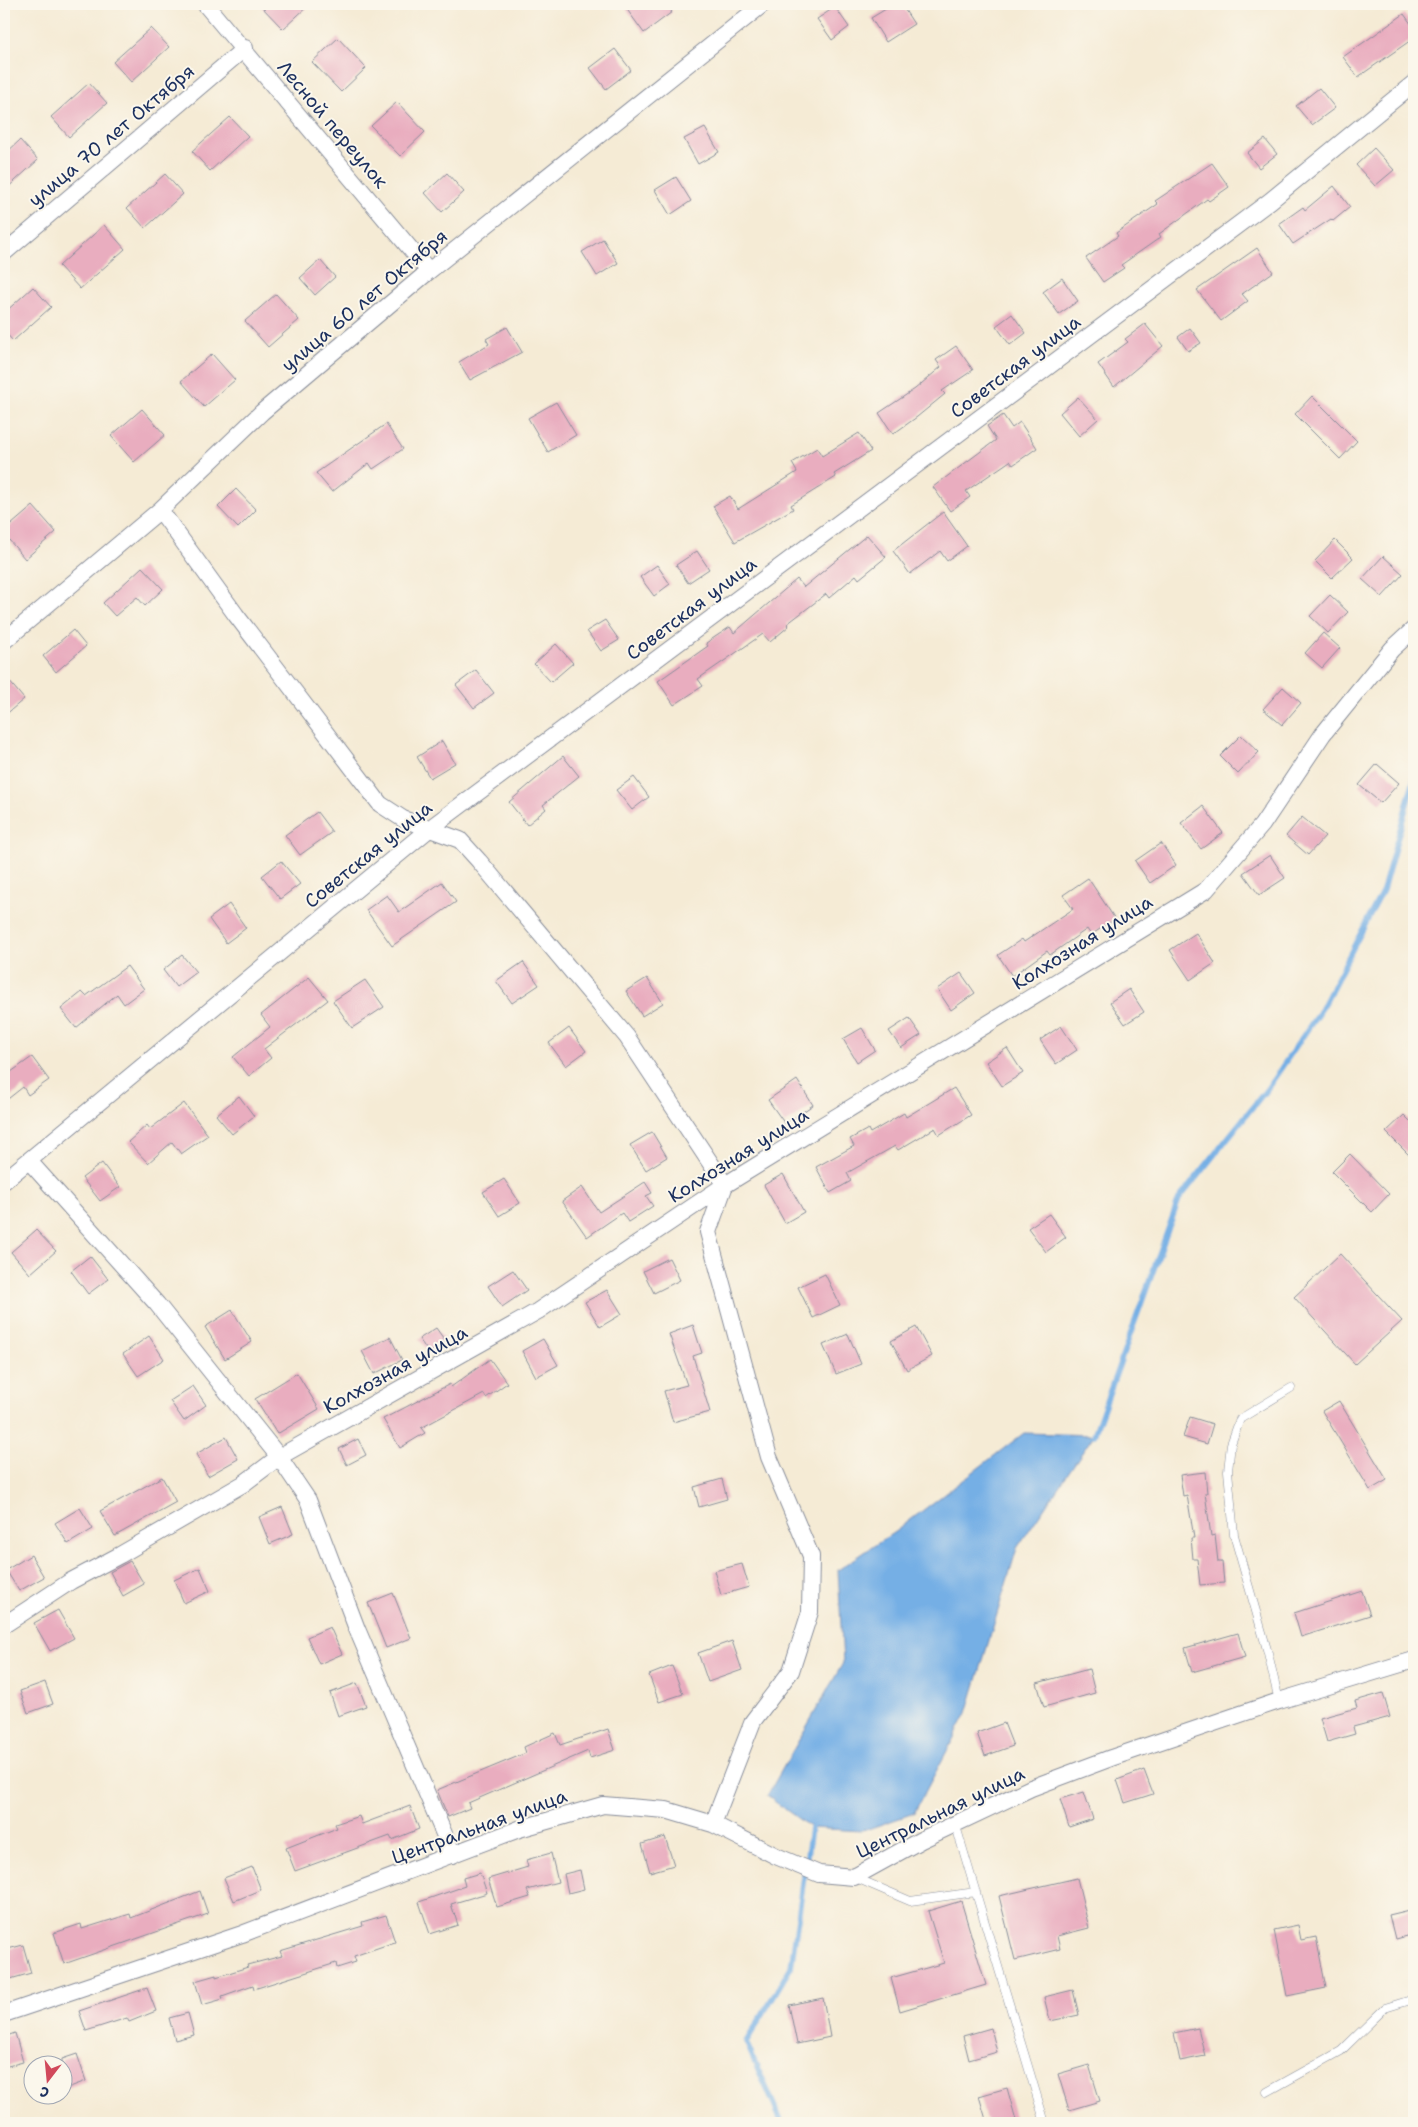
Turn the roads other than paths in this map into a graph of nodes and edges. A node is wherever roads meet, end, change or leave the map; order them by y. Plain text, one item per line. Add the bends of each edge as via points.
1 (206, 4) edge
2 (763, 4) edge
3 (245, 48) junction
4 (1414, 83) edge
5 (4, 253) edge
6 (429, 271) junction
7 (160, 510) junction
8 (1413, 631) edge
9 (4, 641) edge
10 (429, 829) junction
11 (29, 1161) junction
12 (4, 1181) edge
13 (725, 1185) junction
14 (1291, 1388) dead end
15 (279, 1457) junction
16 (4, 1625) edge
17 (1414, 1660) edge
18 (1279, 1701) junction
19 (955, 1823) junction
20 (713, 1824) junction
21 (453, 1855) junction
22 (854, 1877) junction
23 (976, 1892) junction
24 (1414, 1999) edge
25 (4, 2014) edge
26 (1268, 2092) dead end
27 (1044, 2123) edge

1 - 3 street, Лесной переулок
2 - 6 street, улица 60 лет Октября
3 - 5 street, улица 70 лет Октября
3 - 6 street, Лесной переулок
4 - 10 street, Советская улица via 1270,201
6 - 7 street, улица 60 лет Октября via 262,412
7 - 9 street, улица 60 лет Октября
7 - 10 street via 380,804 403,819
8 - 13 street, Колхозная улица via 1392,649 1323,734 1262,825 1206,890
10 - 11 street, Советская улица
10 - 13 street via 460,840 627,1037
11 - 12 street, Советская улица
11 - 15 street via 157,1304
13 - 15 street, Колхозная улица via 538,1310
13 - 20 street via 708,1232 769,1457 811,1556 810,1612 791,1671 753,1721
14 - 18 lane via 1240,1419 1231,1444 1228,1472 1234,1535
15 - 16 street, Колхозная улица via 243,1484 71,1581
15 - 21 street via 308,1500 357,1629
17 - 18 street, Центральная улица
18 - 19 street, Центральная улица via 1031,1788
19 - 22 street, Центральная улица
19 - 23 lane
20 - 21 street, Центральная улица via 666,1810 603,1805 519,1829
20 - 22 street, Центральная улица via 819,1874
21 - 25 street, Центральная улица via 242,1934
22 - 23 lane via 910,1902
23 - 27 lane
24 - 26 lane via 1385,2008 1341,2051

